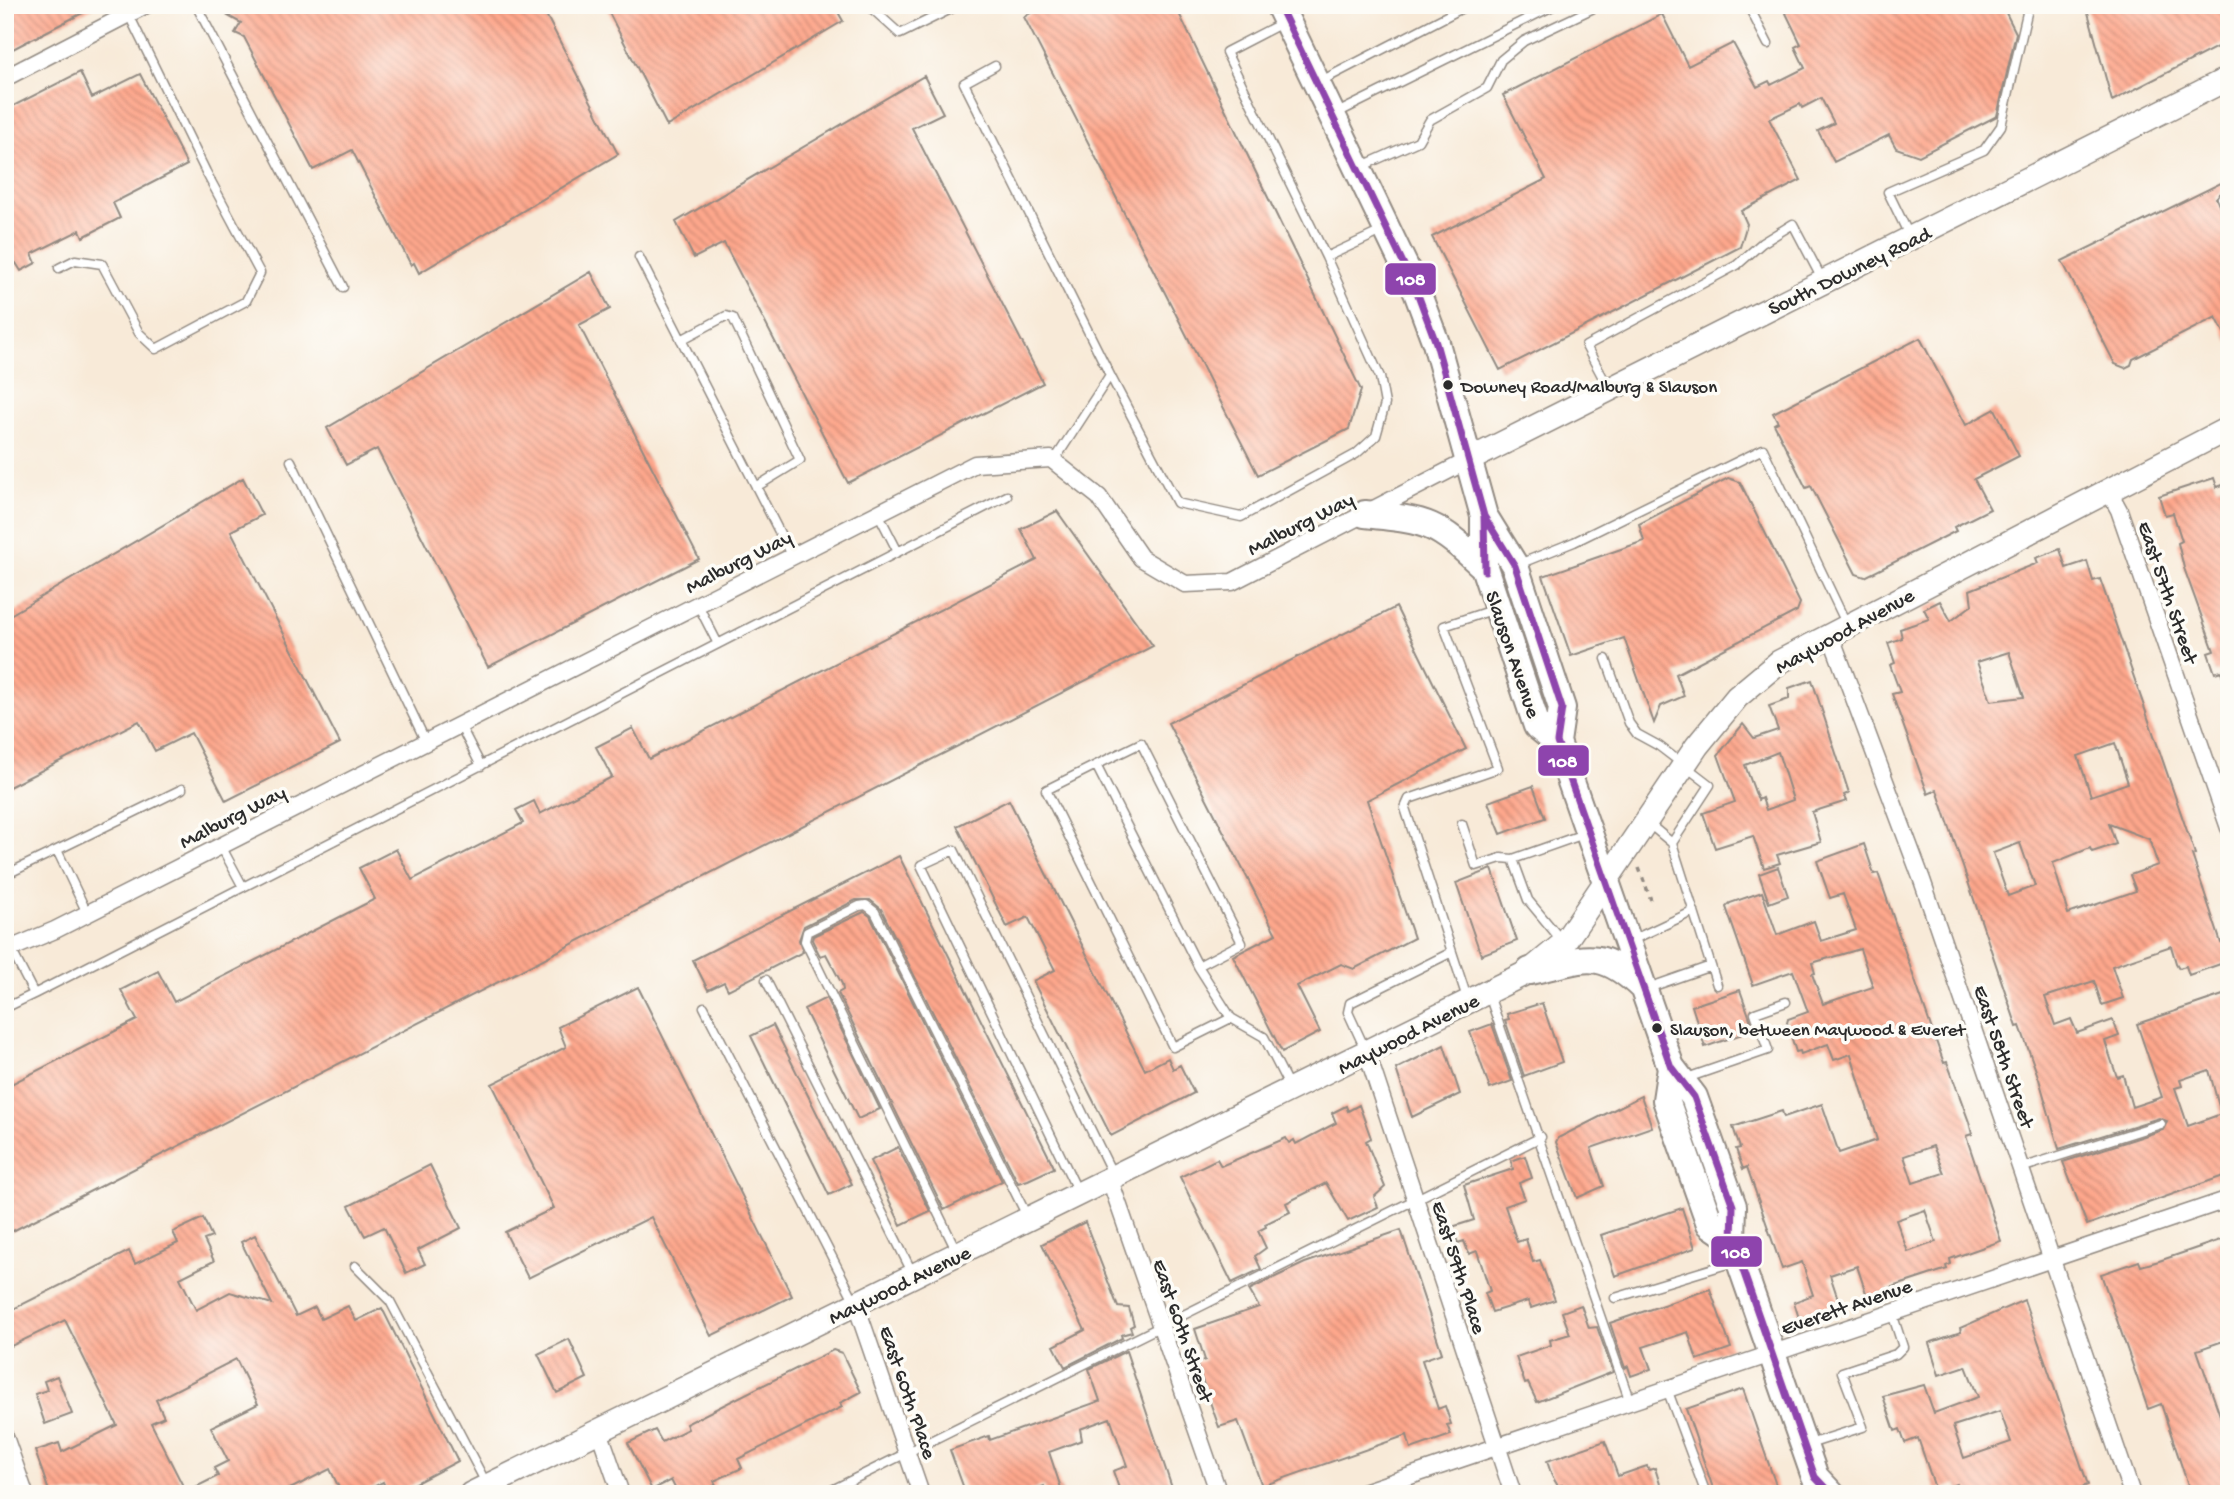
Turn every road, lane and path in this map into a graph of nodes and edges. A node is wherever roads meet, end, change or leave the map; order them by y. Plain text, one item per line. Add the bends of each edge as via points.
1 (146, 5) edge
2 (196, 5) edge
3 (868, 5) edge
4 (959, 5) edge
5 (1468, 5) edge
6 (1555, 5) edge
7 (1600, 5) edge
8 (1748, 5) edge
9 (2024, 5) edge
10 (1282, 13) edge
11 (129, 15) junction
12 (1768, 44) dead end
13 (995, 66) dead end
14 (5, 78) edge
15 (2229, 78) edge
16 (1317, 84) junction
17 (1332, 116) junction
18 (1357, 168) junction
19 (2222, 198) dead end
20 (2229, 212) edge
21 (1386, 229) junction
22 (1911, 239) junction
23 (639, 257) dead end
24 (1326, 257) junction
25 (59, 268) dead end
26 (1823, 281) junction
27 (344, 287) dead end
28 (681, 340) junction
29 (1110, 375) junction
30 (1609, 390) junction
31 (2229, 428) edge
32 (1467, 453) junction
33 (291, 461) dead end
34 (1054, 461) junction
35 (756, 487) junction
36 (2108, 490) junction
37 (1007, 496) dead end
38 (878, 513) junction
39 (1365, 514) junction
40 (1484, 516) junction
41 (898, 552) junction
42 (792, 557) junction
43 (1515, 566) junction
44 (1484, 567) junction
45 (698, 605) junction
46 (1498, 608) junction
47 (1839, 630) junction
48 (718, 644) junction
49 (1606, 659) dead end
50 (460, 725) junction
51 (426, 742) junction
52 (1557, 742) junction
53 (481, 765) junction
54 (1096, 765) junction
55 (1684, 766) junction
56 (183, 789) dead end
57 (1646, 821) junction
58 (1462, 824) dead end
59 (2229, 828) edge
60 (1588, 833) junction
61 (1672, 843) junction
62 (221, 846) junction
63 (57, 850) junction
64 (1513, 859) junction
65 (1638, 862) dead end
66 (5, 875) edge
67 (1605, 881) junction
68 (243, 887) junction
69 (1651, 900) dead end
70 (1694, 911) junction
71 (87, 913) junction
72 (1626, 942) junction
73 (1564, 943) junction
74 (8, 950) edge
75 (1452, 952) junction
76 (1198, 966) junction
77 (1711, 966) junction
78 (1530, 971) junction
79 (766, 980) dead end
80 (1717, 985) dead end
81 (1643, 988) junction
82 (34, 995) junction
83 (1478, 997) junction
84 (1786, 1002) dead end
85 (705, 1007) dead end
86 (5, 1008) edge
87 (1231, 1018) junction
88 (1367, 1054) junction
89 (1676, 1074) junction
90 (1292, 1091) junction
91 (2161, 1124) dead end
92 (1541, 1137) junction
93 (2021, 1168) junction
94 (1112, 1179) junction
95 (1080, 1195) junction
96 (2229, 1199) edge
97 (1415, 1200) junction
98 (1029, 1220) junction
99 (1736, 1250) junction
100 (958, 1254) junction
101 (2051, 1259) junction
102 (355, 1266) dead end
103 (915, 1276) junction
104 (1615, 1298) dead end
105 (856, 1305) junction
106 (1892, 1312) junction
107 (1161, 1328) junction
108 (1772, 1353) junction
109 (1667, 1389) junction
110 (1630, 1402) junction
111 (599, 1431) junction
112 (5, 1437) edge
113 (1804, 1445) junction
114 (1497, 1447) junction
115 (907, 1452) junction
116 (1818, 1488) edge
117 (479, 1490) edge
118 (25, 1494) edge
119 (621, 1494) edge
120 (824, 1494) edge
121 (921, 1494) edge
122 (1219, 1494) edge
123 (1357, 1494) edge
124 (1513, 1494) edge
125 (1706, 1494) edge
126 (2132, 1494) edge

1 - 11 street
2 - 27 lane
3 - 4 lane via 900,34
5 - 16 lane
6 - 17 lane
7 - 18 lane via 1524,41 1501,60 1487,88 1430,121 1418,141
8 - 12 lane
9 - 22 lane via 2027,13 2001,126 1990,142 1984,150 1888,192
10 - 16 main road, Slauson Avenue
10 - 24 lane via 1226,52
11 - 14 street
11 - 25 lane via 260,273 246,301 156,349 139,333 102,264 75,260
13 - 29 lane via 964,83
15 - 22 street, South Downey Road
16 - 17 main road, Slauson Avenue
17 - 18 main road, Slauson Avenue
18 - 21 main road, Slauson Avenue
19 - 20 lane
21 - 24 lane
21 - 32 main road, Slauson Avenue via 1436,343
22 - 26 street, South Downey Road
23 - 28 lane
24 - 29 lane via 1380,377 1385,404 1376,436 1356,454 1241,517 1177,503
26 - 30 street, South Downey Road
26 - 30 lane via 1793,224 1737,265 1586,346
28 - 35 lane
28 - 35 lane via 726,316 733,318 800,460
29 - 34 lane
30 - 32 street, South Downey Road
31 - 36 street, Maywood Avenue
32 - 39 street, Malburg Way
32 - 40 main road, Slauson Avenue
33 - 51 lane
34 - 38 street, Malburg Way via 975,464
34 - 39 street, Malburg Way via 1099,497 1141,558 1185,584 1232,582
35 - 42 lane
36 - 47 street, Maywood Avenue
36 - 59 street, East 57th Street via 2119,510
37 - 41 lane
38 - 41 lane
38 - 42 street, Malburg Way
39 - 44 main road via 1435,525
40 - 43 main road, Slauson Avenue
40 - 44 main road, Slauson Avenue
41 - 48 lane
42 - 45 street, Malburg Way
43 - 47 lane via 1763,449
43 - 52 main road, Slauson Avenue via 1562,708
44 - 46 main road, Slauson Avenue
45 - 48 lane
45 - 50 street, Malburg Way
46 - 52 main road, Slauson Avenue via 1537,726
46 - 75 lane via 1444,626 1497,768 1409,799 1405,808
47 - 55 street, Maywood Avenue via 1779,662 1737,697
47 - 93 street, East 58th Street
48 - 53 lane
49 - 55 lane via 1637,734
50 - 51 street, Malburg Way
50 - 53 lane
51 - 62 street, Malburg Way
52 - 60 main road, Slauson Avenue
53 - 68 lane
54 - 76 lane
54 - 76 lane via 1141,743 1242,943
54 - 87 lane via 1046,790 1173,1048
55 - 57 street, Maywood Avenue
55 - 61 lane via 1710,785
56 - 63 lane
57 - 61 lane
57 - 67 street, Maywood Avenue
58 - 64 lane via 1476,866
60 - 64 lane
60 - 67 main road, Slauson Avenue
61 - 70 lane
62 - 68 lane
62 - 71 street, Malburg Way
63 - 66 lane
63 - 71 lane
64 - 73 lane via 1528,900
65 - 69 path
67 - 72 main road, Slauson Avenue
67 - 73 street, Maywood Avenue
68 - 82 lane
70 - 72 lane
70 - 77 lane
71 - 74 street, Malburg Way
72 - 81 main road, Slauson Avenue
73 - 78 street, Maywood Avenue
74 - 82 lane
75 - 83 lane
75 - 88 lane via 1350,1003 1348,1012
76 - 87 lane
77 - 80 lane
77 - 81 lane
78 - 81 main road via 1598,957 1622,967
78 - 83 street, Maywood Avenue
79 - 103 lane
81 - 89 main road, Slauson Avenue
82 - 86 lane
83 - 88 street, Maywood Avenue
83 - 92 lane
84 - 89 lane via 1755,1013 1768,1050
85 - 105 lane
87 - 90 lane via 1264,1037
88 - 90 street, Maywood Avenue
88 - 97 street, East 59th Place
89 - 99 main road, Slauson Avenue via 1694,1097 1733,1206
90 - 94 street, Maywood Avenue
91 - 93 lane
92 - 97 lane
92 - 110 lane
93 - 101 street, East 58th Street
94 - 95 street, Maywood Avenue
94 - 95 lane via 954,850 921,865
94 - 107 street, East 60th Street
95 - 98 street, Maywood Avenue
96 - 101 street, Everett Avenue
97 - 107 lane
97 - 114 street, East 59th Place
98 - 100 street, Maywood Avenue
98 - 100 lane via 875,912 859,906 807,932 807,947
99 - 104 lane
99 - 108 main road, Slauson Avenue
100 - 103 street, Maywood Avenue
101 - 106 street, Everett Avenue
101 - 126 street, East 58th Street
102 - 117 lane via 390,1301
103 - 105 street, Maywood Avenue
105 - 111 street, Maywood Avenue
105 - 115 street, East 60th Place
106 - 108 street, Everett Avenue
106 - 113 lane via 1903,1347 1896,1354 1842,1372 1863,1427
107 - 115 lane
107 - 122 street, East 60th Street
108 - 109 street, Everett Avenue
108 - 113 main road, Slauson Avenue
109 - 110 street, Everett Avenue
109 - 125 lane
110 - 114 street, Everett Avenue
111 - 117 street, Maywood Avenue
111 - 119 street
112 - 118 street
113 - 116 main road, Slauson Avenue
114 - 123 street, Everett Avenue
114 - 124 street, East 59th Place
115 - 120 lane
115 - 121 street, East 60th Place

